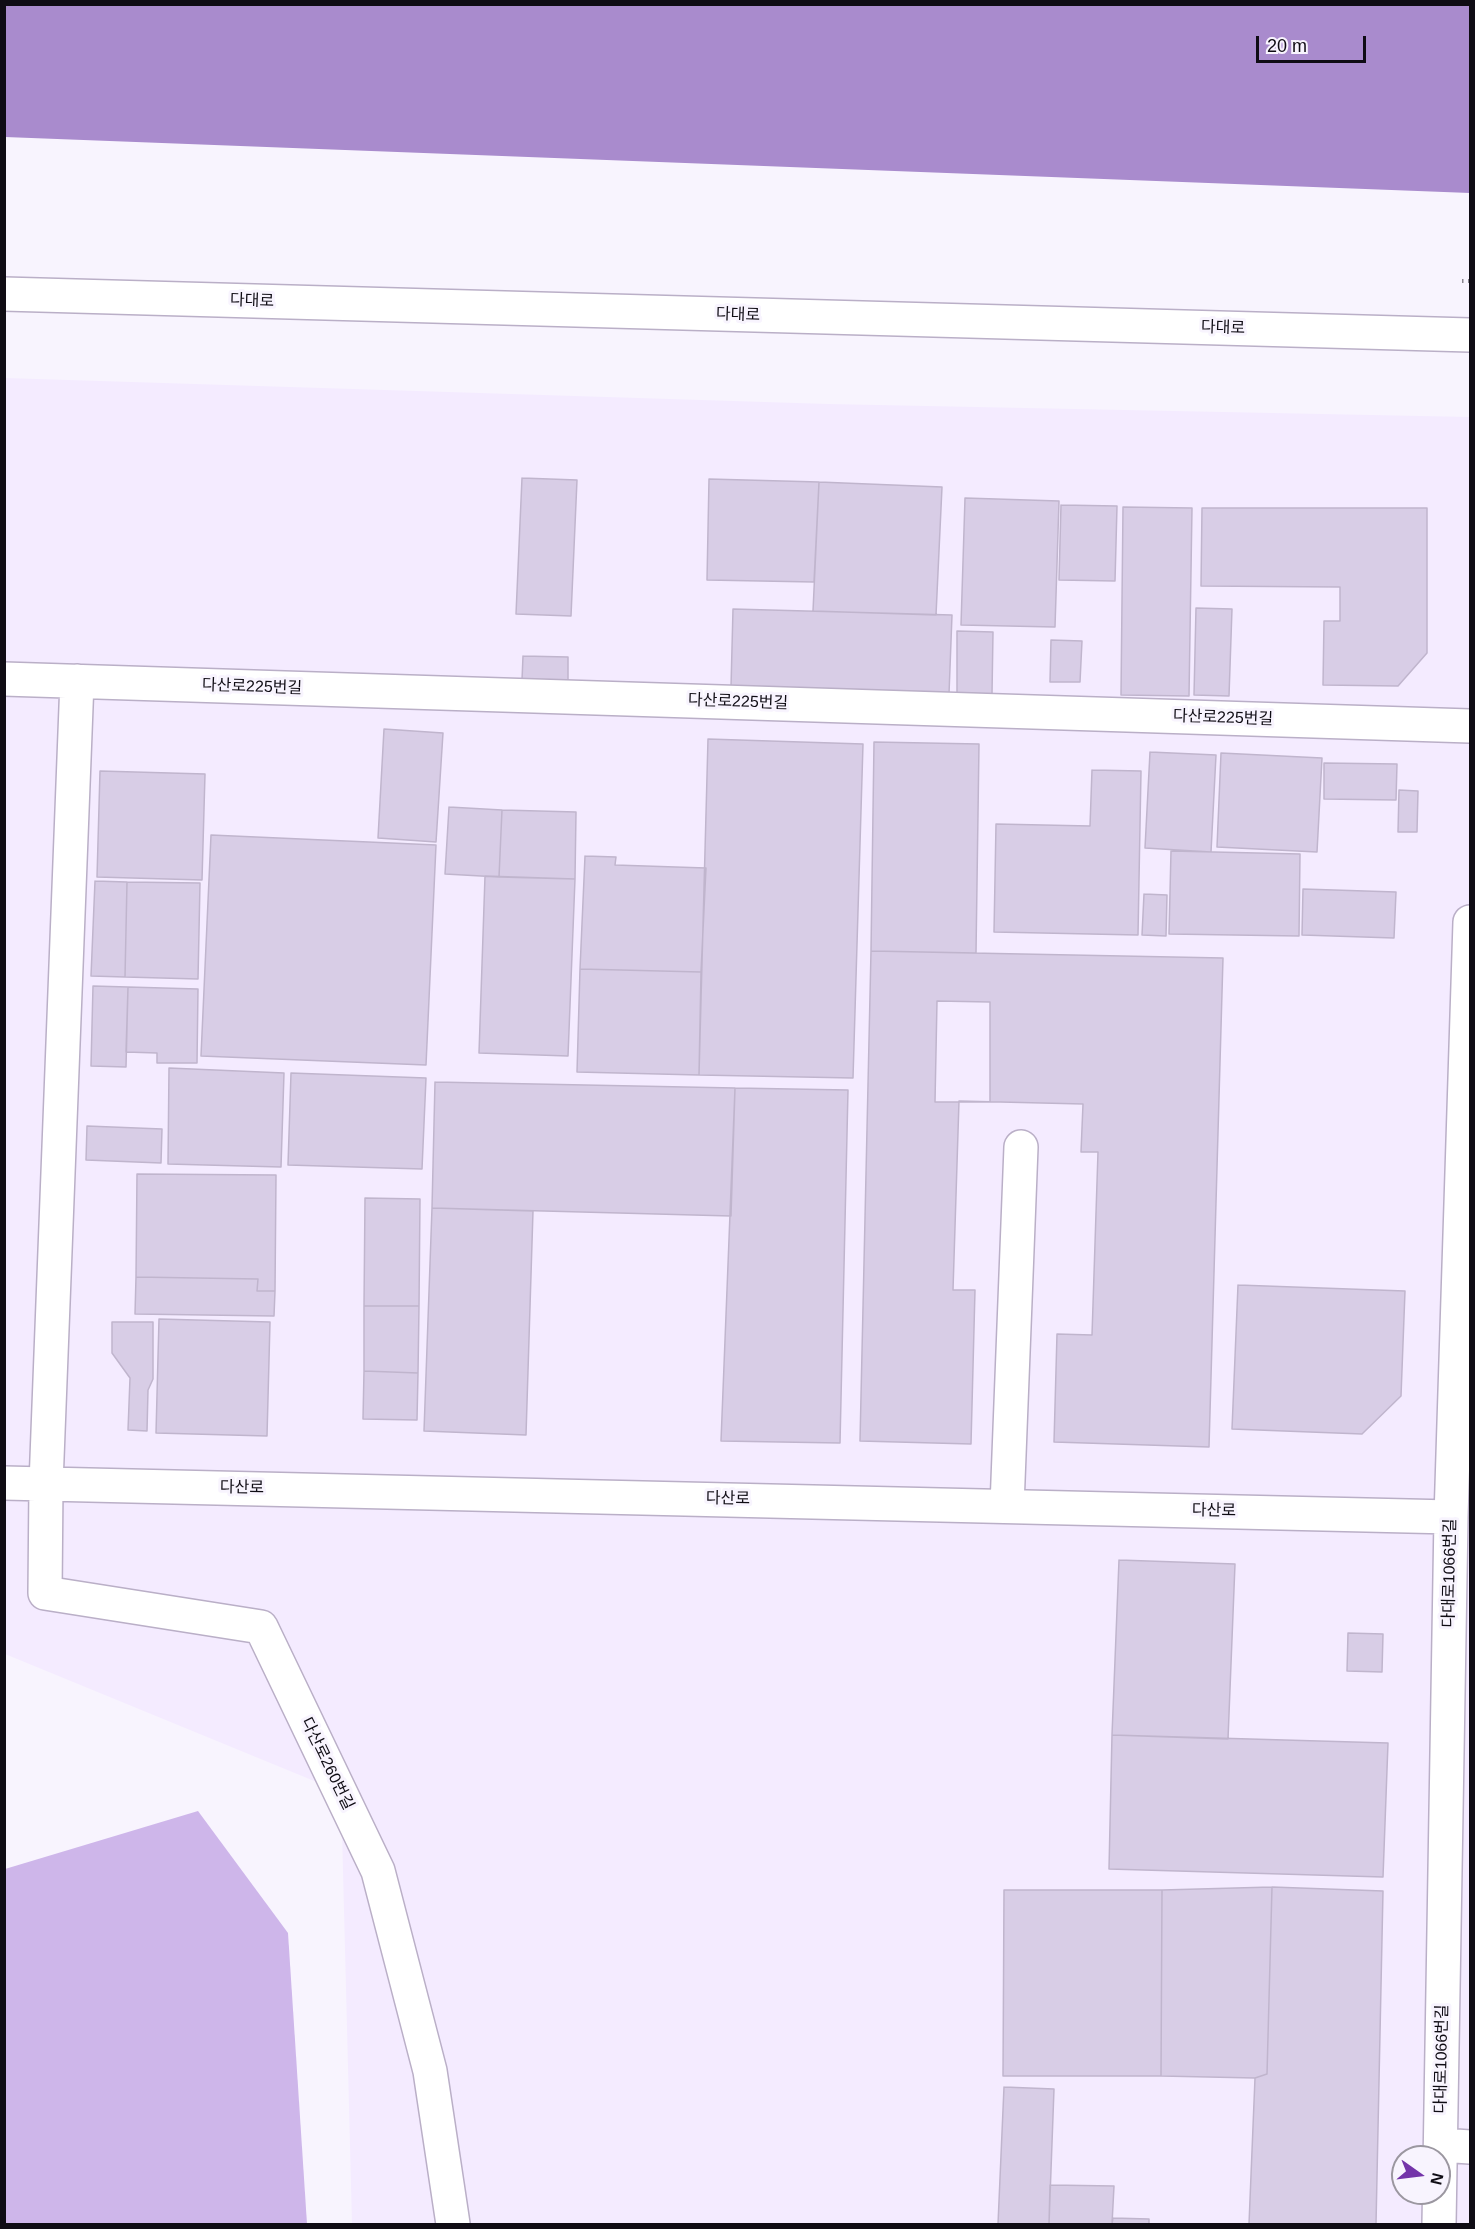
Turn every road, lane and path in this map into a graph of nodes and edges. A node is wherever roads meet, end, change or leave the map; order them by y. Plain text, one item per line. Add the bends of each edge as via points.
1 (1462, 281) dead end
2 (1470, 282) edge
3 (4, 294) edge
4 (1470, 335) edge
5 (4, 679) edge
6 (77, 681) junction
7 (1470, 726) edge
8 (1470, 922) edge
9 (1021, 1147) dead end
10 (4, 1483) edge
11 (46, 1484) junction
12 (1007, 1506) junction
13 (1451, 1517) junction
14 (1457, 1934) edge
15 (1456, 2146) edge
16 (453, 2224) edge
17 (1439, 2224) edge

1 - 2 path
3 - 4 street, 다대로
5 - 6 street, 다산로225번길
6 - 7 street, 다산로225번길
6 - 11 street, 다산로260번길
8 - 13 street, 다대로1066번길
9 - 12 street
10 - 11 street, 다산로
11 - 12 street, 다산로
11 - 16 street, 다산로260번길 via 45,1593 261,1627 378,1871 430,2071
12 - 13 street, 다산로
13 - 14 street, 다대로1066번길
14 - 15 street, 다대로1066번길
15 - 17 street, 다대로1066번길

